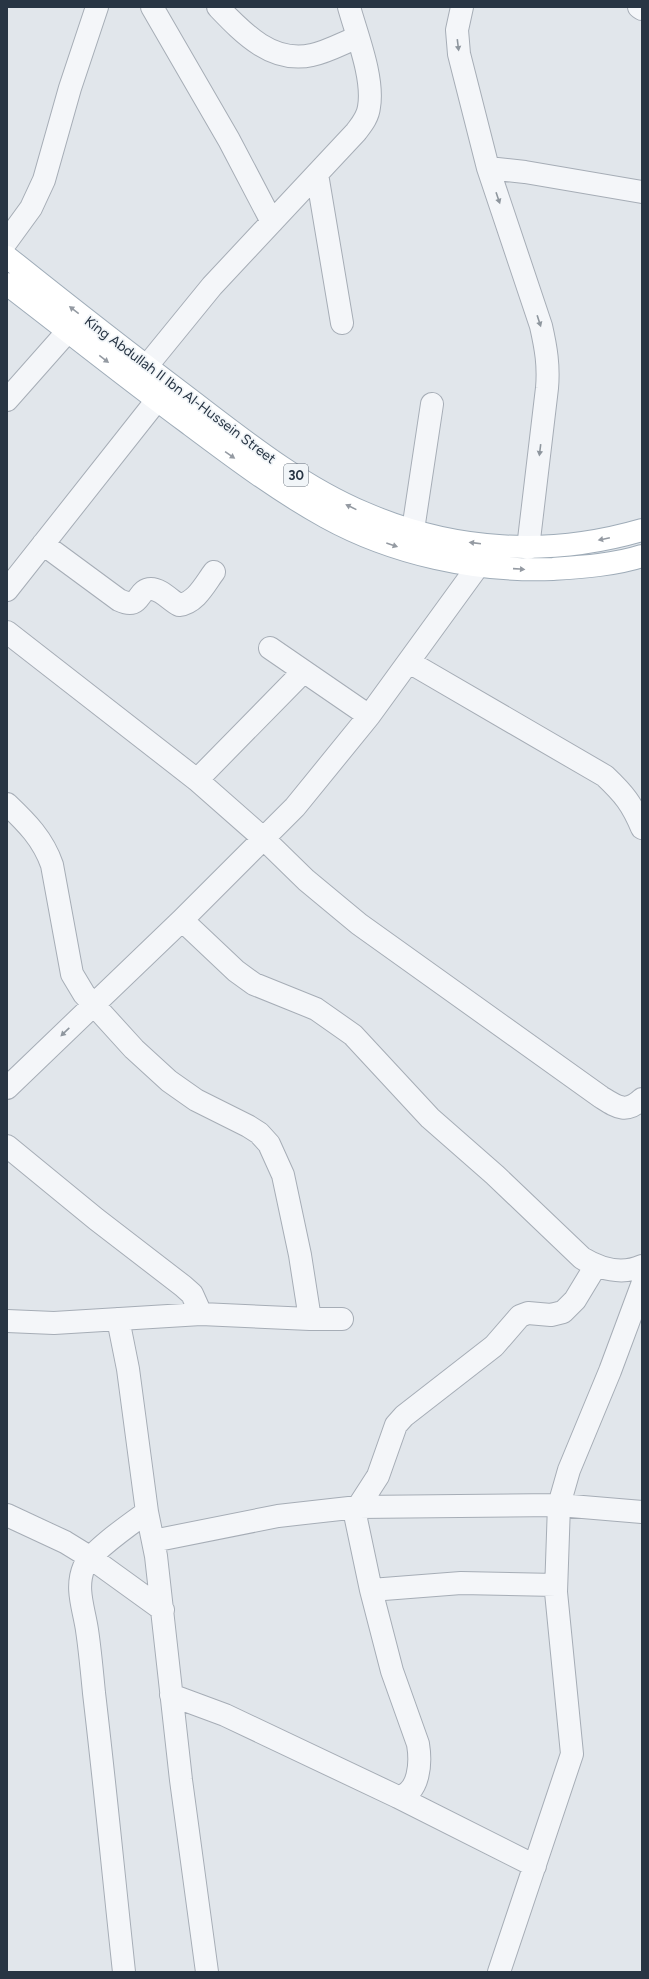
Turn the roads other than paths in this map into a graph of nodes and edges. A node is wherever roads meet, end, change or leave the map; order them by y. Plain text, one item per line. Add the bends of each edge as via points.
1 (97, 7) edge
2 (152, 7) edge
3 (218, 7) edge
4 (349, 7) edge
5 (462, 7) edge
6 (639, 7) edge
7 (642, 9) edge
8 (358, 37) junction
9 (488, 168) junction
10 (317, 174) junction
11 (640, 187) edge
12 (272, 222) junction
13 (7, 241) edge
14 (7, 257) edge
15 (7, 284) edge
16 (342, 323) dead end
17 (68, 331) junction
18 (146, 367) junction
19 (7, 400) edge
20 (157, 400) junction
21 (432, 404) dead end
22 (212, 429) junction
23 (413, 530) junction
24 (642, 530) edge
25 (43, 544) junction
26 (528, 548) junction
27 (642, 556) edge
28 (478, 566) junction
29 (214, 572) dead end
30 (7, 590) edge
31 (7, 632) edge
32 (270, 648) dead end
33 (408, 662) junction
34 (303, 672) junction
35 (368, 716) junction
36 (197, 780) junction
37 (7, 804) edge
38 (642, 828) edge
39 (264, 839) junction
40 (182, 920) junction
41 (94, 1005) junction
42 (7, 1088) edge
43 (642, 1099) edge
44 (7, 1146) edge
45 (595, 1266) junction
46 (642, 1266) edge
47 (642, 1285) edge
48 (201, 1314) junction
49 (118, 1319) junction
50 (310, 1319) junction
51 (342, 1319) dead end
52 (7, 1321) edge
53 (558, 1506) junction
54 (358, 1507) junction
55 (147, 1512) junction
56 (642, 1512) edge
57 (7, 1515) edge
58 (153, 1541) junction
59 (91, 1558) junction
60 (556, 1585) junction
61 (371, 1590) junction
62 (163, 1610) junction
63 (171, 1695) junction
64 (398, 1797) junction
65 (535, 1866) junction
66 (124, 1972) edge
67 (207, 1972) edge
68 (499, 1972) edge

1 - 13 street via 70,88 44,180 31,208
2 - 12 street via 229,140
3 - 8 street via 253,40 282,55 313,55
4 - 8 street
5 -> 9 street via 457,30 459,54
6 - 7 street
8 - 10 street via 370,93 369,108 356,132
9 - 11 street
9 -> 26 street via 547,349 549,368
10 - 12 street
10 - 16 street
12 - 18 street via 187,315
18 -> 14 main road, King Abdullah II Ibn Al-Hussein Street / 30
15 - 17 main road, King Abdullah II Ibn Al-Hussein Street / 30
17 - 19 street
17 -> 20 main road, King Abdullah II Ibn Al-Hussein Street / 30
18 - 22 main road, King Abdullah II Ibn Al-Hussein Street / 30
20 - 22 main road, King Abdullah II Ibn Al-Hussein Street / 30
20 - 25 street
21 - 23 street
23 -> 22 main road, King Abdullah II Ibn Al-Hussein Street / 30 via 364,513 328,495 267,456
22 -> 28 main road, King Abdullah II Ibn Al-Hussein Street / 30 via 294,498 354,531 393,546
26 -> 23 main road, King Abdullah II Ibn Al-Hussein Street / 30 via 470,543
24 -> 26 main road, King Abdullah II Ibn Al-Hussein Street / 30 via 588,543
25 - 29 street via 126,604 132,604 145,591 151,589 157,590 179,605 185,604 196,596
25 - 30 street
28 -> 27 main road, King Abdullah II Ibn Al-Hussein Street / 30 via 530,570 580,567
28 - 33 street
31 - 36 street
32 - 34 street
33 - 35 street
33 - 38 street via 605,776 622,792
34 - 35 street
34 - 36 street
35 - 39 street via 295,807
36 - 39 street
37 - 41 street via 36,832 46,849 52,865 72,974 80,989
39 - 40 street
39 - 43 street via 306,880 359,924 601,1097 625,1108
40 - 41 street
40 - 45 street via 236,971 254,984 316,1009 353,1035 430,1118 495,1175 582,1258
41 -> 42 street
41 - 50 street via 134,1049 169,1081 196,1100 253,1130 269,1144 283,1175
44 - 48 street via 96,1219 184,1286 192,1294
45 - 46 street via 621,1270
45 - 54 street via 575,1300 563,1312 551,1315 528,1313 520,1316 494,1346 404,1416 396,1425 378,1476
47 - 53 street via 569,1470
48 - 49 street
48 - 50 street
49 - 52 street via 54,1323
49 - 55 street via 128,1369
50 - 51 street
53 - 54 street
53 - 56 street
53 - 60 street
54 - 58 street via 278,1516
54 - 61 street via 356,1519
55 - 58 street
55 - 59 street
57 - 59 street via 65,1542
58 - 62 street
59 - 62 street
59 - 66 street via 84,1566 80,1581 80,1601 87,1629
60 - 61 street via 461,1584
60 - 65 street via 572,1754
61 - 64 street via 392,1671 420,1756 419,1770 410,1792
62 - 63 street
63 - 64 street via 225,1714
63 - 67 street
64 - 65 street
65 - 68 street

